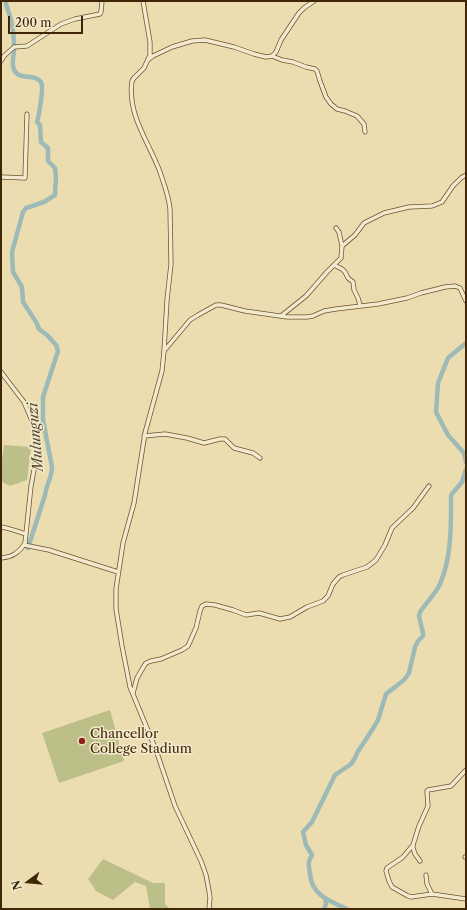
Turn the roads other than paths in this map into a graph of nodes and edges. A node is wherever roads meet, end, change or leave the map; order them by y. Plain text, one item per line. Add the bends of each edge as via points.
1 (102, 1) edge
2 (143, 1) edge
3 (314, 1) edge
4 (272, 56) junction
5 (148, 60) junction
6 (1, 61) edge
7 (27, 114) dead end
8 (365, 132) dead end
9 (466, 175) edge
10 (1, 177) edge
11 (336, 228) dead end
12 (342, 246) junction
13 (334, 265) junction
14 (466, 301) edge
15 (360, 306) junction
16 (281, 316) junction
17 (164, 351) junction
18 (1, 372) edge
19 (144, 436) junction
20 (260, 458) dead end
21 (429, 486) dead end
22 (1, 527) edge
23 (26, 534) junction
24 (24, 545) junction
25 (1, 558) edge
26 (118, 572) junction
27 (133, 694) junction
28 (466, 770) edge
29 (413, 845) junction
30 (420, 862) dead end
31 (426, 875) dead end
32 (432, 894) junction
33 (466, 900) edge
34 (209, 909) edge

1 - 6 street via 100,14 61,24 28,46 14,48
2 - 5 street via 150,42
3 - 4 street via 299,13
4 - 5 street via 266,57 201,40 172,47
4 - 8 street via 315,69 331,104 337,109 357,116 364,124
5 - 17 street via 132,81 131,100 160,172 170,206 170,264
7 - 10 street via 25,178
9 - 12 street via 452,186 442,202 432,206 409,207 384,213 364,223
11 - 12 street
12 - 13 street via 342,258
13 - 15 street via 342,269 353,282
13 - 16 street via 306,296
14 - 15 street via 460,288 455,286 380,304
15 - 16 street via 324,311 308,317
16 - 17 street via 221,305 214,306 190,320
17 - 19 street via 161,376
18 - 23 street via 24,402 36,430 37,454
19 - 20 street via 165,434 204,443 225,439 234,448 253,453
19 - 26 street via 131,516
21 - 27 street via 413,508 392,528 376,560 367,567 339,577 323,601 280,620 259,612 246,615 206,604 202,606 188,646 146,664 137,678
22 - 23 street
23 - 24 street
24 - 25 street via 13,556
24 - 26 street via 49,550
26 - 27 street via 116,609
27 - 34 street via 176,806 201,860 209,891
28 - 29 street via 451,786 428,791 428,806
29 - 30 street
29 - 32 street via 404,857 387,868 389,882 393,888 409,896
31 - 32 street
32 - 33 street

